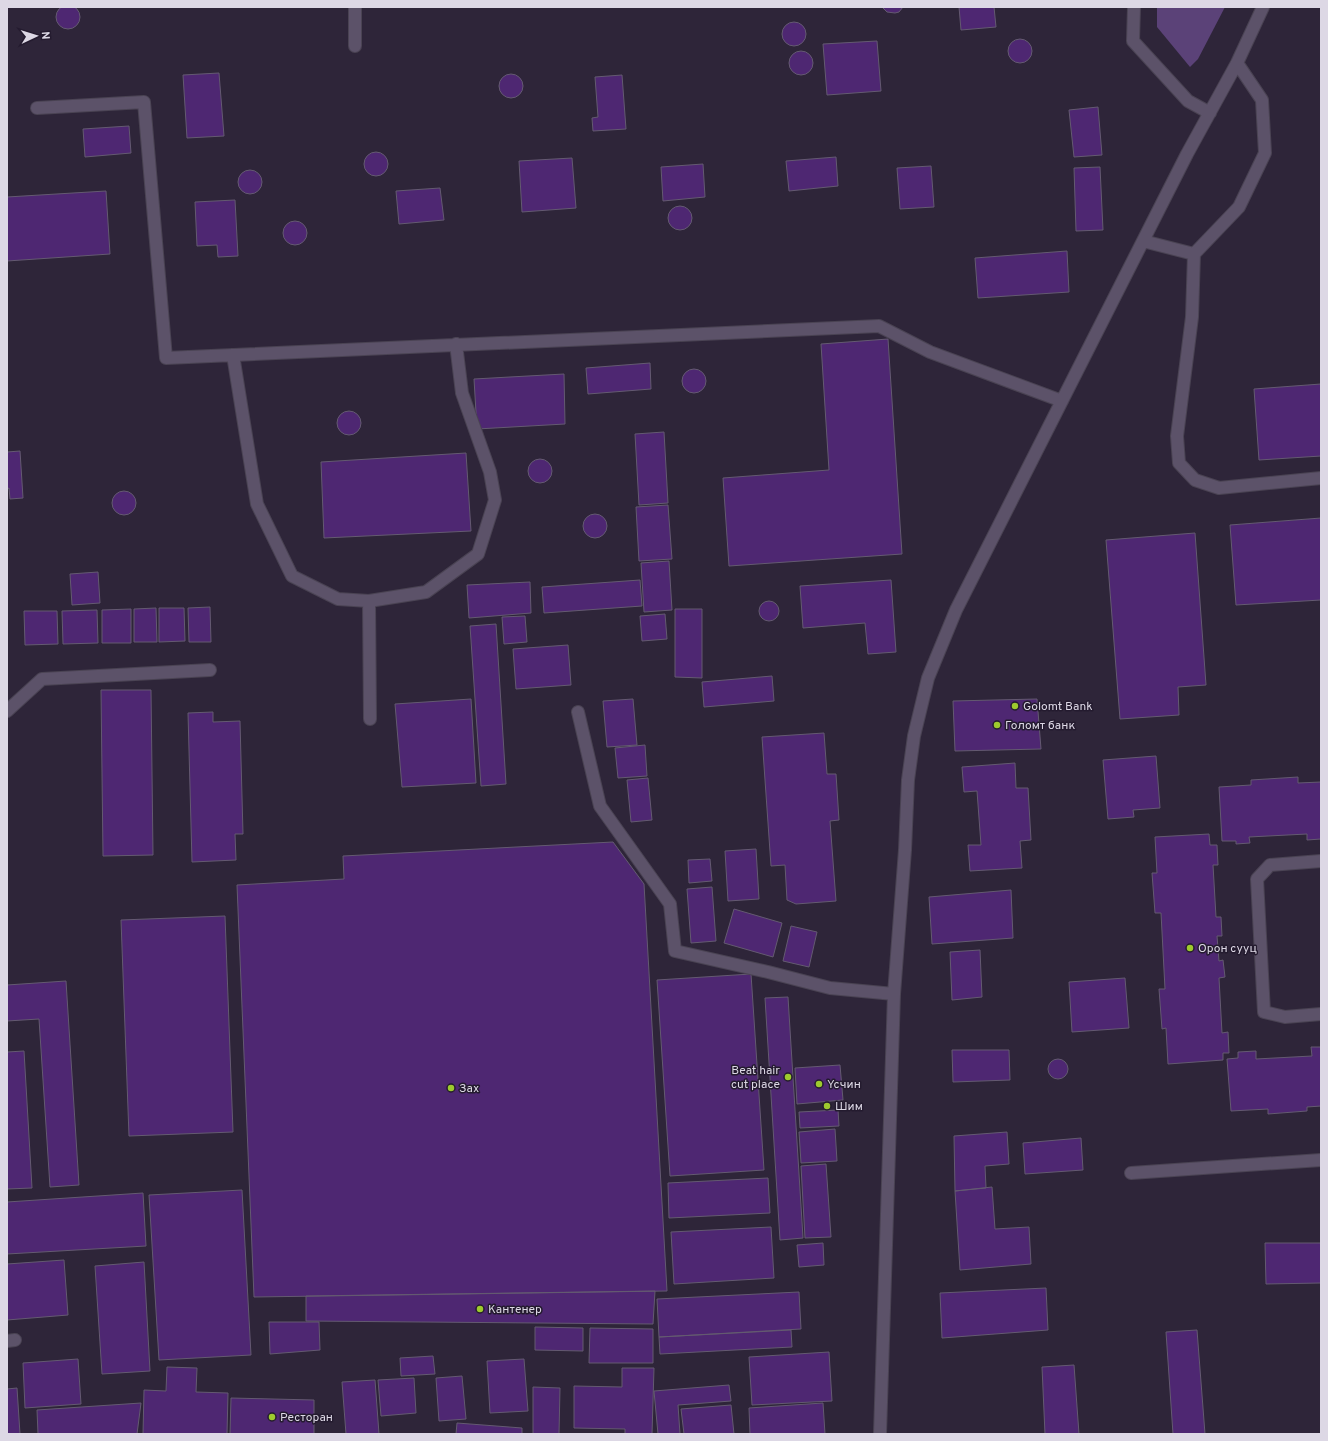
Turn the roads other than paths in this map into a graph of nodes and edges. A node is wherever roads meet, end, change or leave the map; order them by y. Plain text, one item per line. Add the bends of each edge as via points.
1 (355, 7) edge
2 (1134, 7) edge
3 (1264, 7) edge
4 (355, 46) dead end
5 (1237, 63) junction
6 (37, 108) dead end
7 (1210, 113) junction
8 (1143, 241) junction
9 (1194, 254) junction
10 (456, 344) junction
11 (233, 355) junction
12 (1062, 401) junction
13 (1321, 478) edge
14 (369, 601) junction
15 (210, 670) dead end
16 (7, 711) edge
17 (578, 712) dead end
18 (370, 719) dead end
19 (1321, 861) edge
20 (894, 994) junction
21 (1321, 1014) edge
22 (1321, 1160) edge
23 (1131, 1173) dead end
24 (880, 1434) edge

1 - 4 street
2 - 7 street via 1133,42 1188,101
3 - 5 street
5 - 7 street
5 - 9 street via 1262,100 1265,153 1239,207
6 - 11 street via 144,102 166,358
7 - 8 street
8 - 9 street
8 - 12 street
9 - 13 street via 1192,317 1177,436 1179,463 1195,480 1219,488
10 - 11 street
10 - 12 street via 879,326 930,352
10 - 14 street via 462,393 490,472 495,500 478,554 426,592
11 - 14 street via 257,504 292,576 338,599
12 - 20 street via 956,610 928,678 914,736 908,780
14 - 18 street
15 - 16 street via 42,679
17 - 20 street via 600,806 670,904 675,951 830,988
19 - 21 street via 1270,864 1257,879 1264,1012 1285,1017
20 - 24 street
22 - 23 street

